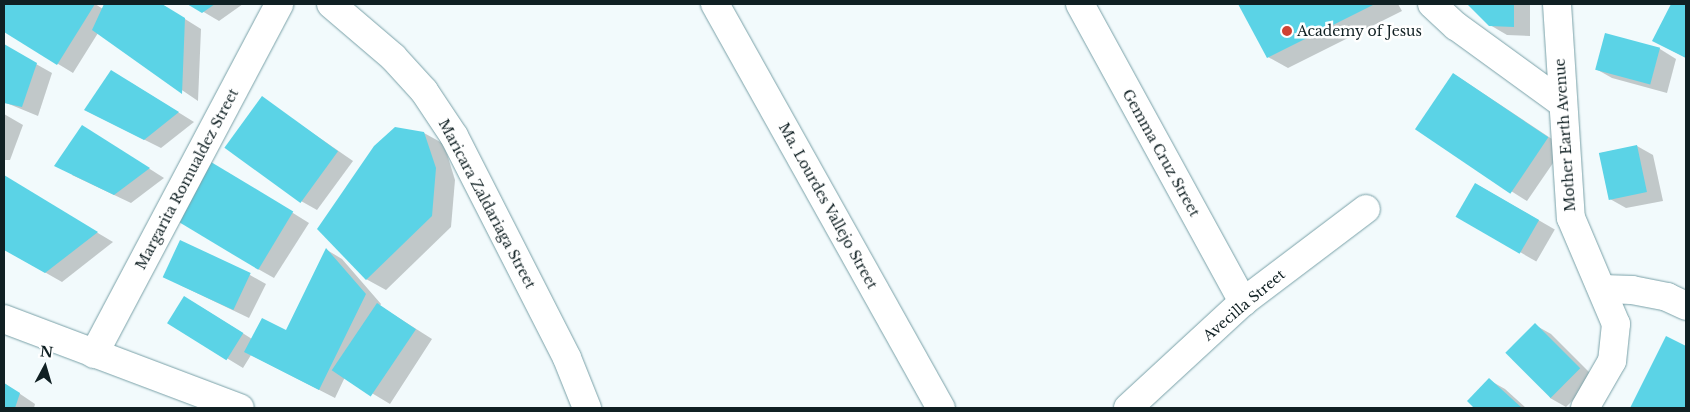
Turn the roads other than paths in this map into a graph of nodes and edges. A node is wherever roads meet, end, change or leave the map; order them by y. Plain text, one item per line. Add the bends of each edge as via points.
1 (279, 4) edge
2 (331, 4) edge
3 (715, 4) edge
4 (1080, 4) edge
5 (1432, 4) edge
6 (1557, 4) edge
7 (1562, 103) junction
8 (1366, 209) dead end
9 (1603, 289) junction
10 (1243, 302) junction
11 (1686, 306) edge
12 (4, 319) edge
13 (94, 354) junction
14 (240, 408) edge
15 (587, 408) edge
16 (941, 408) edge
17 (1128, 408) edge
18 (1585, 408) edge

1 - 13 street, Margarita Romualdez Street
2 - 15 street, Maricara Zaldariaga Street via 393,57 424,92 454,136 567,358
3 - 16 street, Ma. Lourdes Vallejo Street
4 - 10 street, Gemma Cruz Street
5 - 7 street via 1456,26
6 - 7 street, Mother Earth Avenue
7 - 9 street, Mother Earth Avenue via 1571,218 1585,256
8 - 10 street, Avecilla Street
9 - 11 street via 1632,290 1667,297
9 - 18 street, Mother Earth Avenue via 1616,324 1612,361
10 - 17 street, Avecilla Street
12 - 13 street
13 - 14 street

